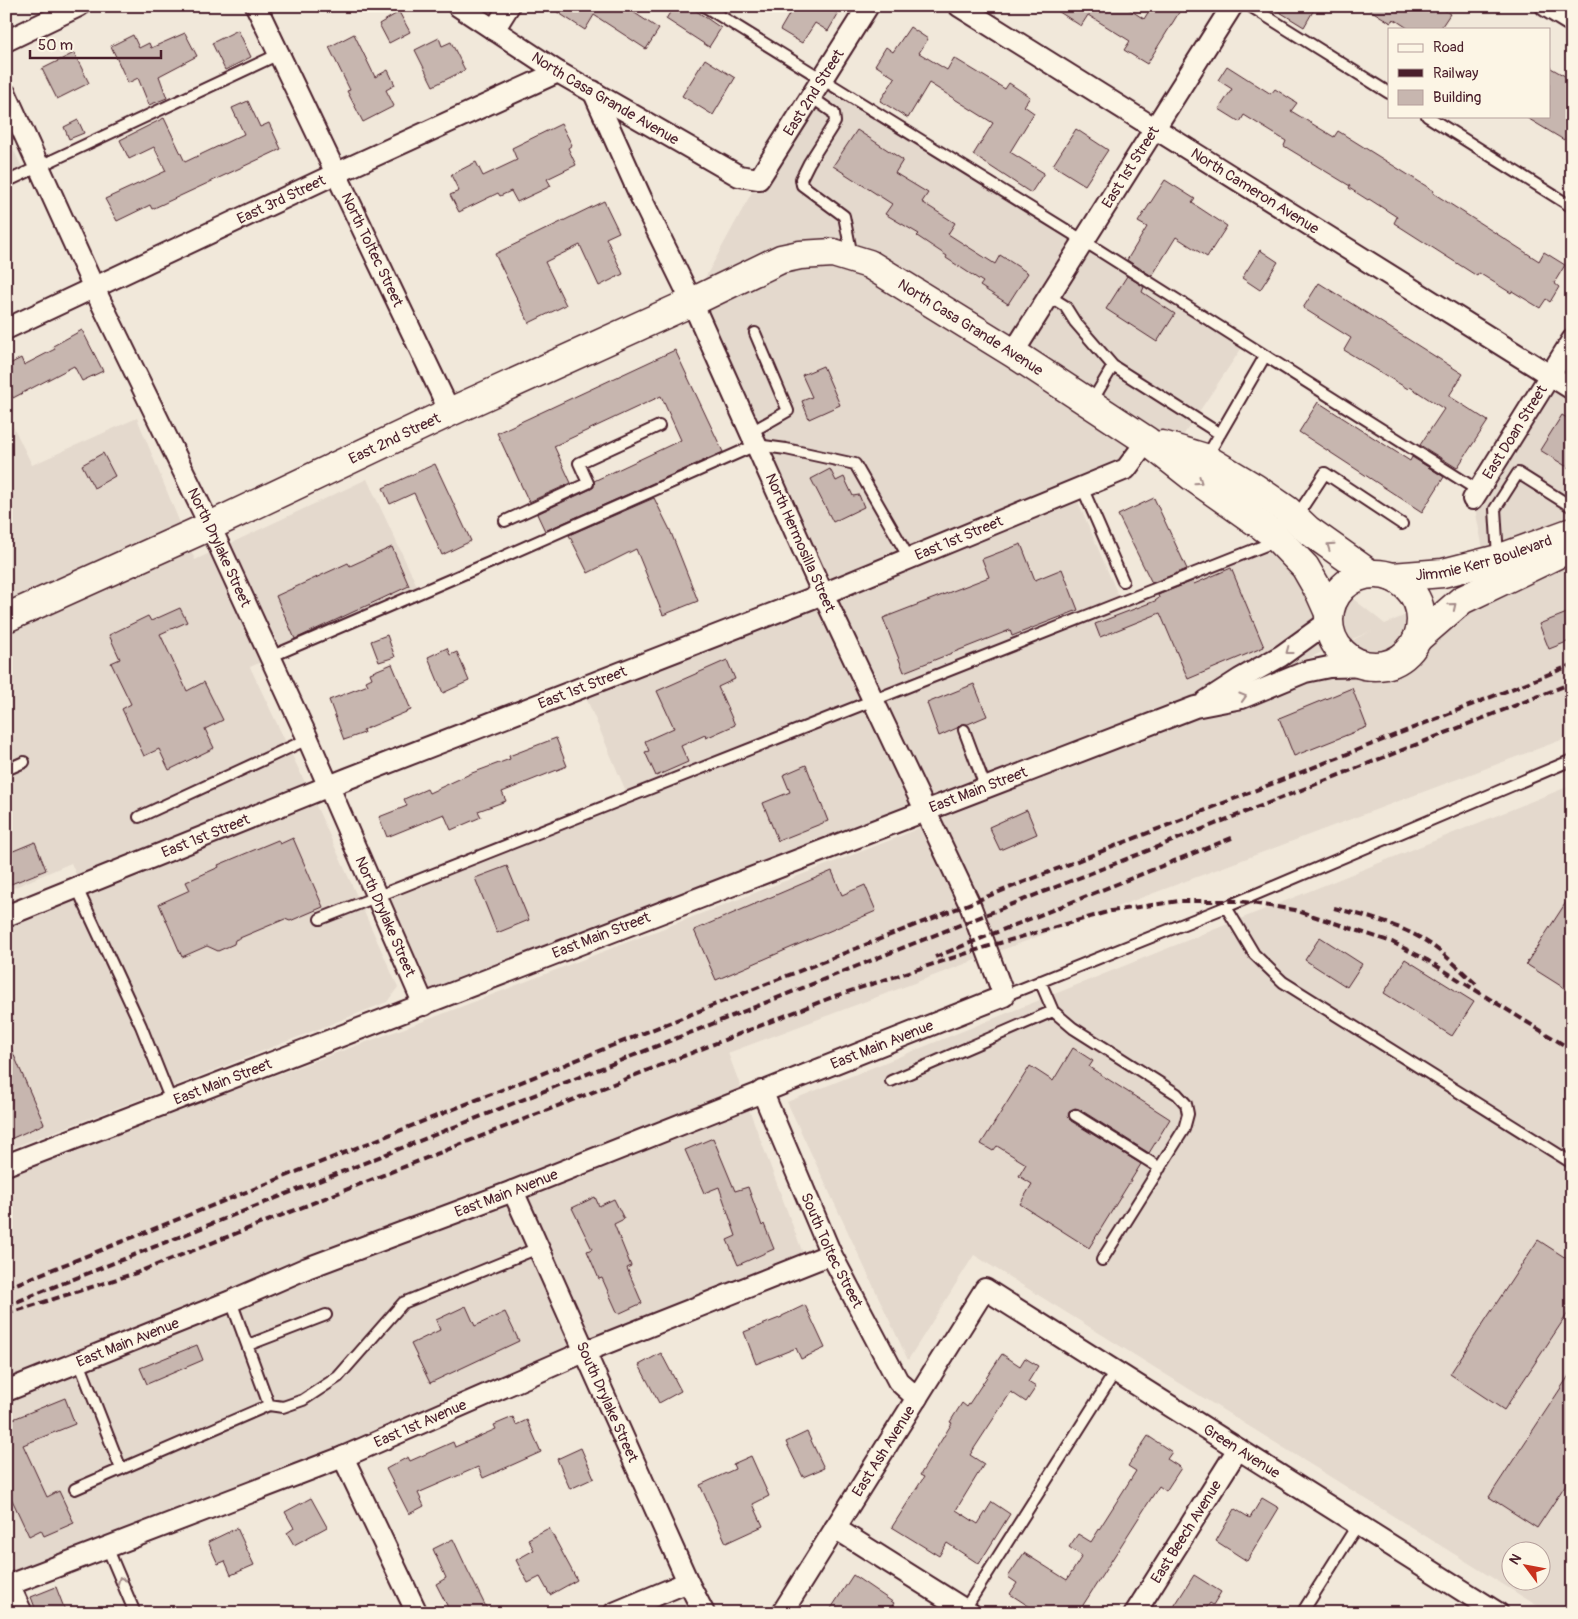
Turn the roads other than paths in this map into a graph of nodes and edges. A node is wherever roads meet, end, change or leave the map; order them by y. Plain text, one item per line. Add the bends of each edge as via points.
1 (79, 6) edge
2 (256, 6) edge
3 (458, 6) edge
4 (510, 6) edge
5 (704, 6) edge
6 (868, 6) edge
7 (959, 6) edge
8 (1232, 6) edge
9 (1250, 6) edge
10 (1546, 6) edge
11 (1572, 22) edge
12 (494, 30) junction
13 (6, 41) edge
14 (279, 54) junction
15 (558, 72) junction
16 (822, 78) junction
17 (593, 91) junction
18 (1388, 92) edge
19 (6, 94) edge
20 (811, 97) junction
21 (1430, 118) edge
22 (1155, 128) junction
23 (39, 166) junction
24 (335, 174) junction
25 (759, 179) joint
26 (6, 182) edge
27 (1572, 206) edge
28 (1084, 241) junction
29 (781, 259) joint
30 (853, 259) junction
31 (94, 288) junction
32 (1049, 296) junction
33 (692, 302) junction
34 (6, 329) edge
35 (755, 333) dead end
36 (1572, 340) edge
37 (1013, 353) junction
38 (1266, 356) junction
39 (1113, 366) junction
40 (1550, 375) junction
41 (1572, 389) edge
42 (1091, 404) junction
43 (450, 412) junction
44 (659, 426) dead end
45 (1220, 434) junction
46 (753, 438) junction
47 (1146, 441) junction
48 (1205, 458) junction
49 (1082, 487) junction
50 (1476, 495) joint
51 (1572, 507) edge
52 (1295, 518) junction
53 (505, 521) dead end
54 (1402, 524) dead end
55 (210, 526) junction
56 (1572, 532) edge
57 (1279, 540) junction
58 (1572, 547) edge
59 (909, 558) junction
60 (1498, 559) junction
61 (1381, 576) junction
62 (1124, 581) dead end
63 (823, 594) junction
64 (1328, 617) junction
65 (6, 618) edge
66 (1417, 639) junction
67 (270, 657) junction
68 (1374, 666) junction
69 (873, 700) junction
70 (1195, 707) junction
71 (964, 730) dead end
72 (308, 739) junction
73 (1572, 760) edge
74 (24, 762) dead end
75 (6, 770) edge
76 (330, 786) junction
77 (985, 786) junction
78 (924, 810) junction
79 (139, 817) dead end
80 (78, 888) junction
81 (377, 896) junction
82 (1226, 907) junction
83 (6, 916) edge
84 (320, 919) dead end
85 (1040, 981) junction
86 (1004, 996) junction
87 (424, 1005) junction
88 (1053, 1011) junction
89 (891, 1081) dead end
90 (762, 1091) junction
91 (171, 1102) junction
92 (1074, 1115) dead end
93 (1572, 1163) edge
94 (6, 1164) edge
95 (1160, 1168) junction
96 (513, 1191) junction
97 (538, 1248) junction
98 (831, 1254) junction
99 (1102, 1260) dead end
100 (985, 1289) joint
101 (232, 1301) junction
102 (326, 1316) dead end
103 (248, 1345) junction
104 (584, 1352) junction
105 (79, 1362) junction
106 (1115, 1372) junction
107 (6, 1391) edge
108 (917, 1398) junction
109 (269, 1405) junction
110 (1238, 1449) junction
111 (343, 1457) junction
112 (121, 1469) junction
113 (75, 1489) dead end
114 (1358, 1524) junction
115 (835, 1528) junction
116 (107, 1547) junction
117 (688, 1582) junction
118 (8, 1585) edge
119 (1478, 1607) edge
120 (965, 1612) edge
121 (22, 1613) edge
122 (135, 1613) edge
123 (417, 1613) edge
124 (614, 1613) edge
125 (704, 1613) edge
126 (782, 1613) edge
127 (1135, 1613) edge
128 (1302, 1613) edge
129 (1498, 1613) edge

1 - 13 street
2 - 14 street, North Toltec Street
3 - 12 street, North Casa Grande Avenue
4 - 12 street
5 - 16 lane
6 - 16 street, East 2nd Street
7 - 22 street, North Cameron Avenue
8 - 22 street, East 1st Street
9 - 18 lane
10 - 11 street
12 - 15 street, North Casa Grande Avenue
14 - 23 lane
14 - 24 street, North Toltec Street
15 - 17 street, North Casa Grande Avenue
15 - 24 street, East 3rd Street
16 - 20 street, East 2nd Street
16 - 28 lane
17 - 25 street, North Casa Grande Avenue via 739,176
17 - 33 street, North Hermosilla Street
19 - 23 street, North Drylake Street
20 - 25 street, East 2nd Street
20 - 30 lane via 834,113 835,122 809,163 801,179 802,186 844,216
21 - 27 lane
22 - 28 street, East 1st Street
22 - 40 street, North Cameron Avenue
23 - 26 lane
23 - 31 street, North Drylake Street
24 - 31 street, East 3rd Street
24 - 43 street, North Toltec Street
28 - 32 street, East 1st Street
28 - 38 lane
29 - 30 main road, North Casa Grande Avenue via 833,253
29 - 33 main road, East 2nd Street
30 - 37 main road, North Casa Grande Avenue via 869,264
31 - 34 street, East 3rd Street
31 - 55 street, North Drylake Street
32 - 37 street, East 1st Street
32 - 39 lane via 1065,306
33 - 43 main road, East 2nd Street
33 - 46 street, North Hermosilla Street
35 - 46 lane via 788,411
36 - 40 street, East Doan Street
37 - 42 main road, North Casa Grande Avenue
38 - 45 lane
38 - 50 lane
39 - 42 lane
39 - 45 lane
40 - 41 street, North Cameron Avenue
40 - 50 street, East Doan Street
42 - 47 main road, North Casa Grande Avenue
43 - 55 main road, East 2nd Street
44 - 53 lane via 579,463 588,483
45 - 48 lane
46 - 59 lane via 786,449 855,464
46 - 63 street, North Hermosilla Street
46 - 67 lane via 489,563
47 - 48 main road, North Casa Grande Avenue
47 - 49 street, East 1st Street via 1126,468
47 -> 57 main road, North Casa Grande Avenue
48 - 52 main road, North Casa Grande Avenue via 1255,488
49 - 59 street, East 1st Street
49 - 62 lane
51 - 60 lane via 1518,473 1495,509
52 - 54 lane via 1325,473
61 -> 52 main road, North Casa Grande Avenue via 1308,530
55 - 65 main road, East 2nd Street
55 - 67 street, North Drylake Street
56 - 60 main road, Jimmie Kerr Boulevard
57 - 64 main road, North Casa Grande Avenue via 1305,567 1320,593
57 - 69 lane
66 -> 58 main road, Jimmie Kerr Boulevard via 1462,600
59 - 63 street, East 1st Street
60 - 61 main road, Jimmie Kerr Boulevard via 1443,573
61 - 64 main road via 1359,576 1341,588
61 - 66 main road via 1403,583 1412,592 1421,615
63 - 69 street, North Hermosilla Street
63 - 76 street, East 1st Street
64 - 68 main road via 1334,641 1341,652 1356,662
64 -> 70 street, East Main Street via 1281,656
66 - 68 main road via 1400,659
67 - 72 street, North Drylake Street
70 -> 68 street, East Main Street via 1242,698 1305,672 1329,667
69 - 78 street, North Hermosilla Street
69 - 81 lane
70 - 77 street, East Main Street
71 - 77 lane
72 - 76 street, North Drylake Street
72 - 79 lane
73 - 82 lane
74 - 75 lane
76 - 80 street, East 1st Street
76 - 81 street, North Drylake Street
77 - 78 street, East Main Street
78 - 86 street, North Hermosilla Street via 970,905
78 - 87 street, East Main Street
80 - 83 street, East 1st Street
80 - 91 lane via 141,1026
81 - 84 lane
81 - 87 street, North Drylake Street
82 - 85 lane
82 - 93 lane via 1254,954 1283,982
85 - 86 lane
85 - 88 lane
86 - 90 street, East Main Avenue
87 - 91 street, East Main Street
88 - 89 lane
88 - 95 lane via 1072,1028 1177,1094 1186,1104 1188,1114 1184,1129
90 - 96 street, East Main Avenue
90 - 98 street, South Toltec Street
91 - 94 street, East Main Street
92 - 95 lane
95 - 99 lane
96 - 97 street, South Drylake Street
96 - 101 street, East Main Avenue via 307,1268
97 - 104 street, South Drylake Street
97 - 109 lane via 403,1303 338,1377 304,1400 282,1407
98 - 104 street, East 1st Avenue
98 - 108 street, South Toltec Street via 898,1381
100 - 106 street, Green Avenue
100 - 108 street, East Ash Avenue
101 - 103 lane
101 - 105 street, East Main Avenue
102 - 103 lane
103 - 109 lane
104 - 111 street, East 1st Avenue
104 - 117 street, South Drylake Street
105 - 107 street, East Main Avenue
105 - 112 lane
106 - 110 street, Green Avenue
106 - 120 lane
108 - 115 street, East Ash Avenue
109 - 112 lane
110 - 114 street, Green Avenue
110 - 127 street, East Beech Avenue
111 - 116 street, East 1st Avenue
111 - 123 street
112 - 113 lane
114 - 119 street, Green Avenue
114 - 128 lane
115 - 120 street
115 - 126 street, East Ash Avenue
116 - 118 street, East 1st Avenue
122 -> 116 lane
117 - 124 street
117 - 125 street, South Drylake Street
118 - 121 street
119 - 129 street, Green Avenue

